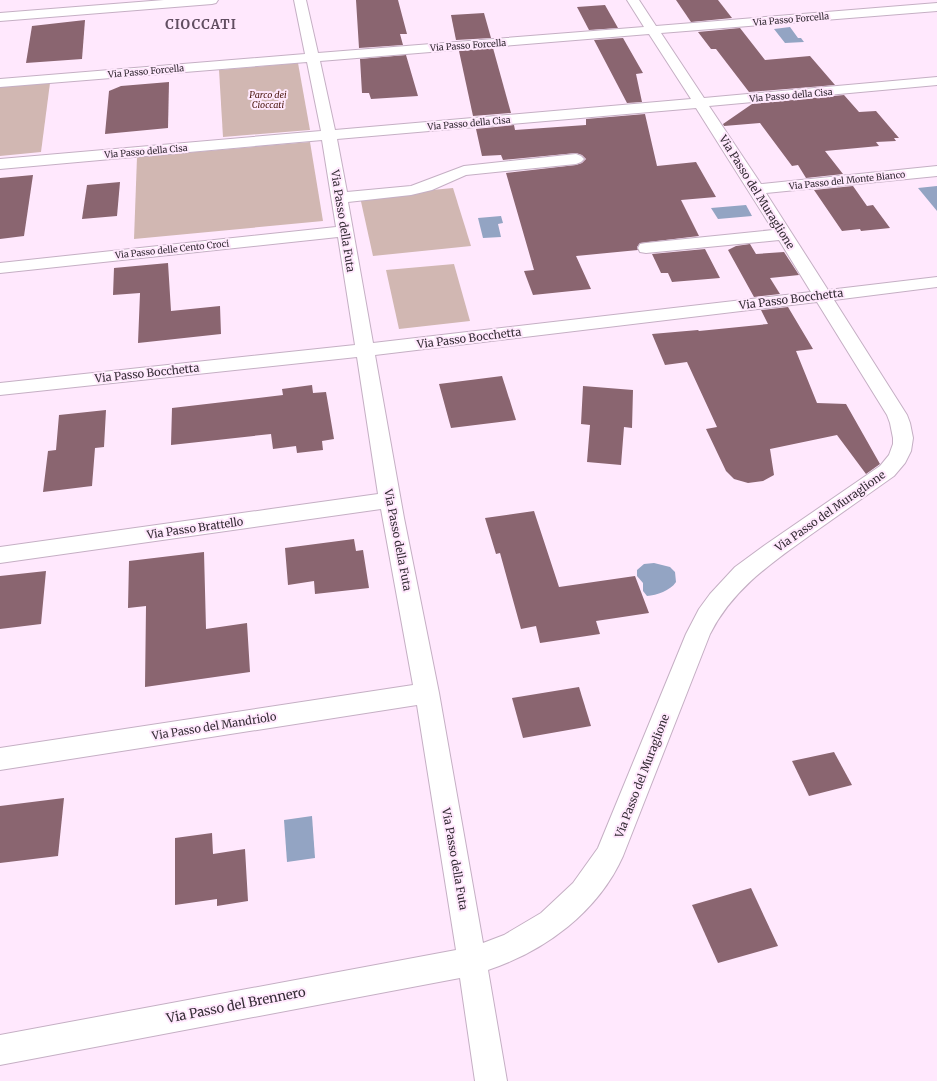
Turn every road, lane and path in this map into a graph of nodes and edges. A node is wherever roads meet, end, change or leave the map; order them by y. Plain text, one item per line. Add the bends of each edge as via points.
1 (212, 0) edge
2 (300, 0) edge
3 (634, 0) edge
4 (937, 7) edge
5 (0, 17) edge
6 (653, 30) junction
7 (312, 57) junction
8 (937, 81) edge
9 (0, 83) edge
10 (701, 104) junction
11 (329, 135) junction
12 (576, 159) dead end
13 (0, 164) edge
14 (937, 171) edge
15 (756, 189) junction
16 (339, 198) junction
17 (344, 231) junction
18 (784, 234) junction
19 (646, 248) dead end
20 (0, 268) edge
21 (937, 282) edge
22 (823, 295) junction
23 (364, 350) junction
24 (0, 389) edge
25 (390, 500) junction
26 (0, 555) edge
27 (427, 693) junction
28 (0, 759) edge
29 (472, 961) junction
30 (0, 1050) edge
31 (490, 1081) edge

1 - 5 street
2 - 7 street, Via Passo della Futa
3 - 6 street, Via Passo del Muraglione
4 - 6 street, Via Passo Forcella
6 - 7 street, Via Passo Forcella
6 - 10 street, Via Passo del Muraglione
7 - 9 street, Via Passo Forcella
7 - 11 street, Via Passo della Futa
8 - 10 street, Via Passo della Cisa
10 - 11 street, Via Passo della Cisa
10 - 15 street, Via Passo del Muraglione
11 - 13 street, Via Passo della Cisa
11 - 16 street, Via Passo della Futa
12 - 16 street via 464,171 413,190
14 - 15 street, Via Passo del Monte Bianco
15 - 18 street, Via Passo del Muraglione
16 - 17 street, Via Passo della Futa
17 - 20 street, Via Passo delle Cento Croci
17 - 23 street, Via Passo della Futa
18 - 19 street
18 - 22 street, Via Passo del Muraglione
21 - 22 street, Via Passo Bocchetta
22 - 23 street, Via Passo Bocchetta
22 - 29 street, Via Passo del Muraglione via 897,415 904,437 898,460 887,471 755,563 724,591 710,610 698,634 604,866 578,900 549,925 507,949
23 - 24 street, Via Passo Bocchetta
23 - 25 street, Via Passo della Futa
25 - 26 street, Via Passo Brattello
25 - 27 street, Via Passo della Futa
27 - 28 street, Via Passo del Mandriolo
27 - 29 street, Via Passo della Futa
29 - 30 street, Via Passo del Brennero
29 - 31 street, Via Passo della Futa

